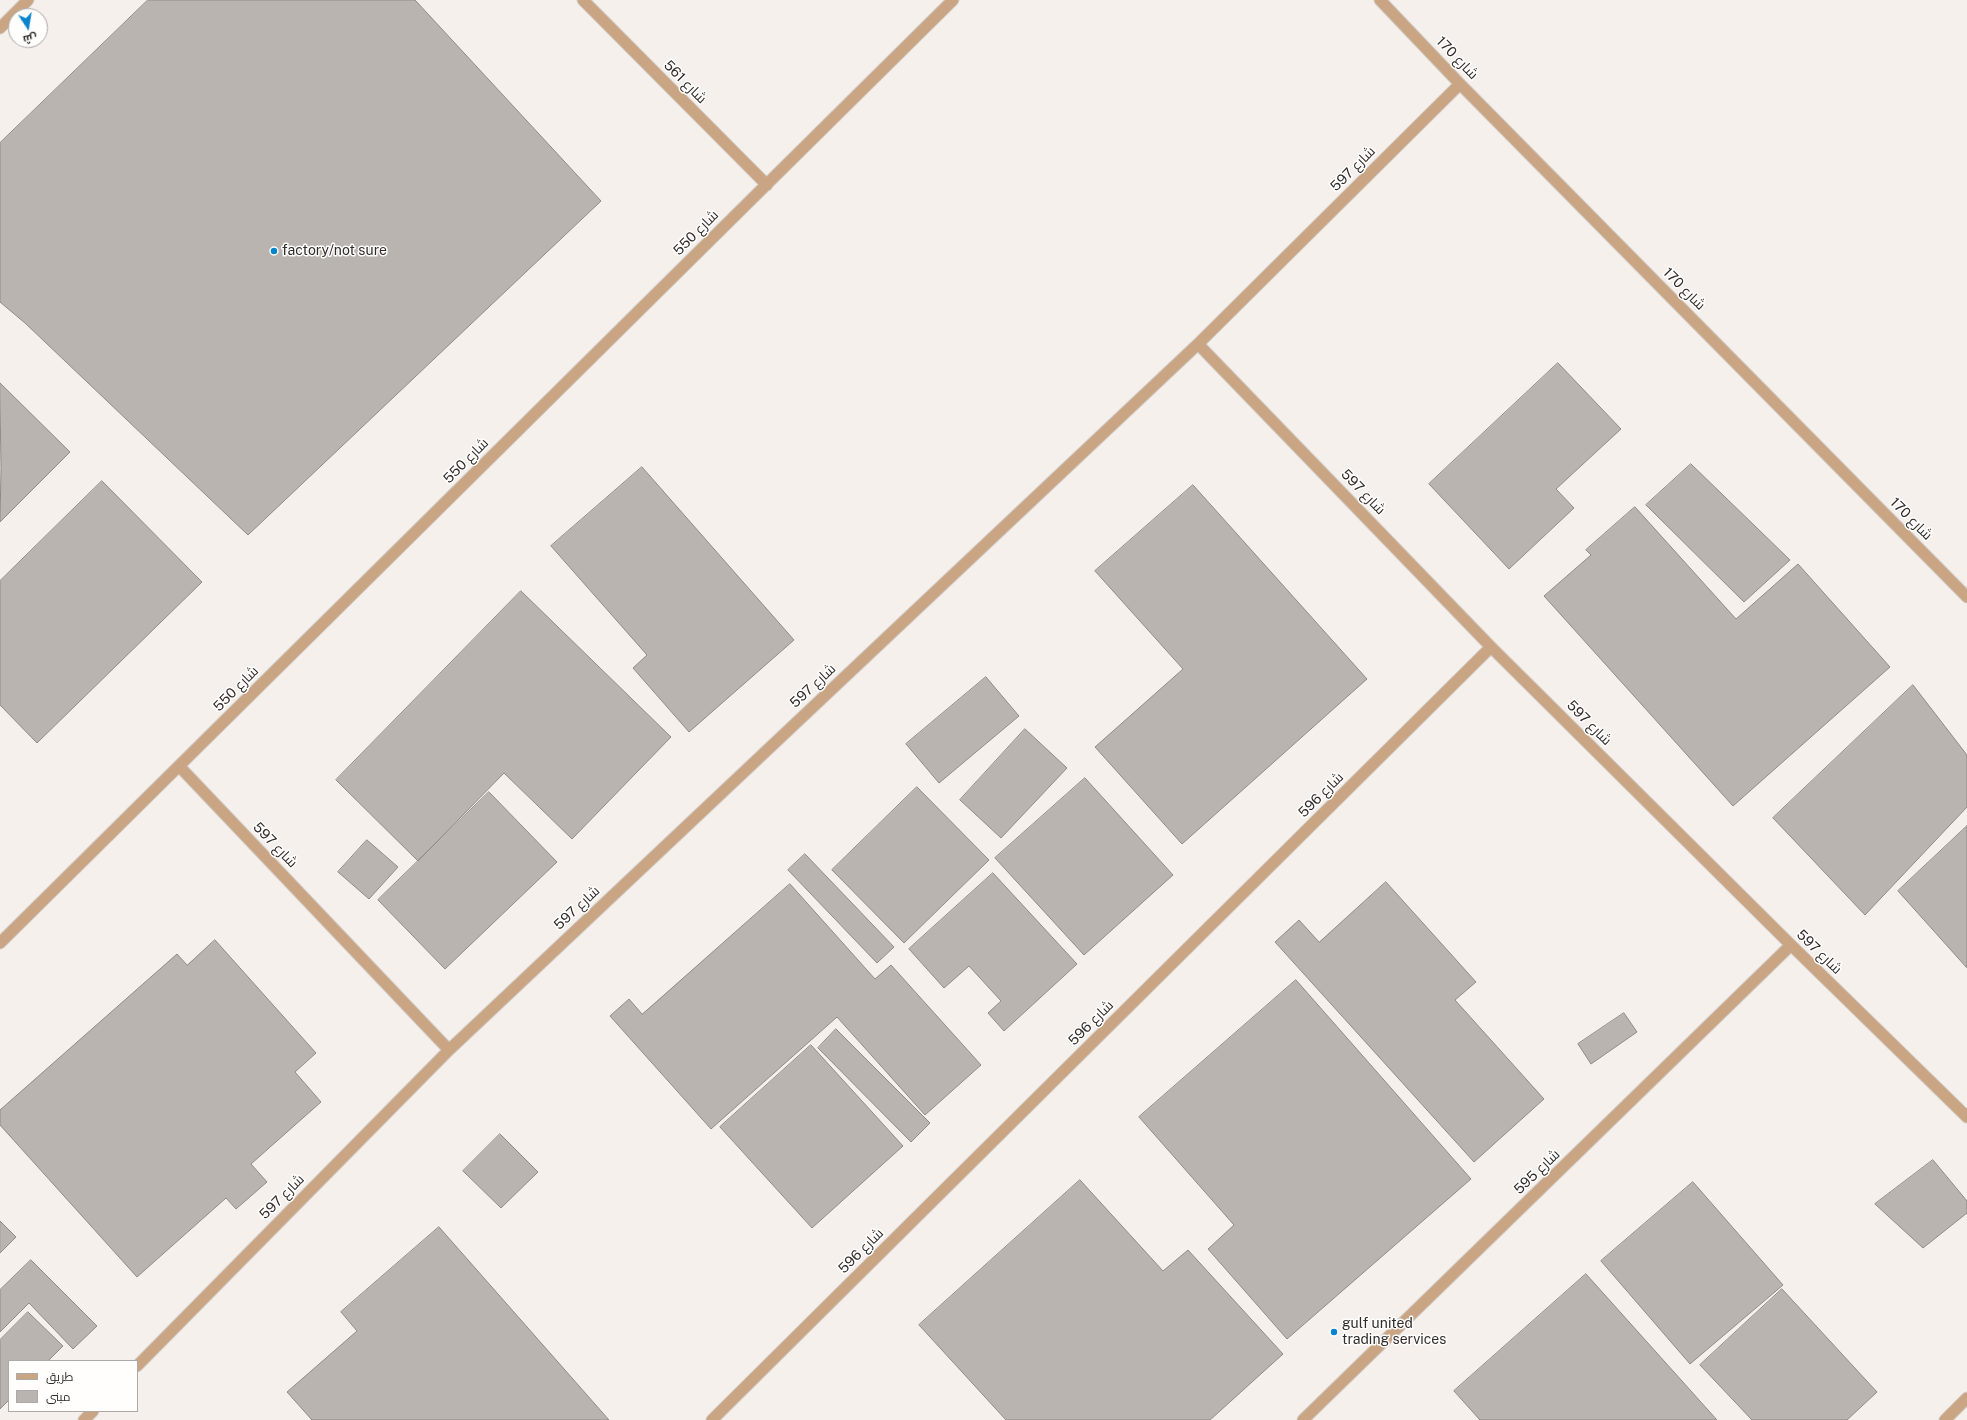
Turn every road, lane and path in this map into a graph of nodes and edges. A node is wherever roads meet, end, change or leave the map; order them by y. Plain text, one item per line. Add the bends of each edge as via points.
1 (28, 0) edge
2 (583, 0) edge
3 (953, 0) edge
4 (1380, 0) edge
5 (0, 28) edge
6 (1460, 84) junction
7 (766, 185) junction
8 (1198, 344) junction
9 (1967, 597) edge
10 (1491, 647) junction
11 (179, 766) junction
12 (0, 943) edge
13 (1791, 946) junction
14 (449, 1050) junction
15 (1967, 1117) edge
16 (138, 1365) edge
17 (1967, 1398) edge
18 (92, 1412) edge
19 (84, 1420) edge
20 (712, 1420) edge
21 (1303, 1420) edge
22 (1945, 1420) edge

1 - 5 street
2 - 7 street, شارع 561
3 - 7 street, شارع 550
4 - 6 street, شارع 170
6 - 8 street, شارع 597
6 - 9 street, شارع 170
7 - 11 street, شارع 550
8 - 10 street, شارع 597
8 - 14 street, شارع 597
10 - 13 street, شارع 597
10 - 20 street, شارع 596
11 - 12 street, شارع 550
11 - 14 street, شارع 597
13 - 15 street, شارع 597
13 - 21 street, شارع 595
14 - 16 street, شارع 597
17 - 22 street
18 - 19 street

